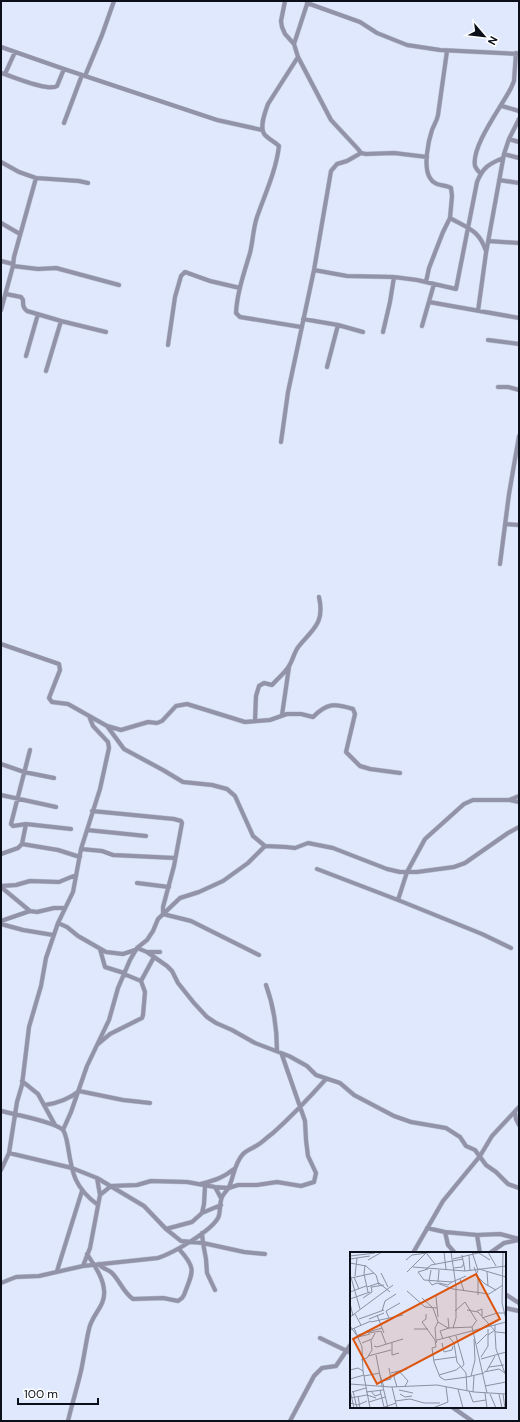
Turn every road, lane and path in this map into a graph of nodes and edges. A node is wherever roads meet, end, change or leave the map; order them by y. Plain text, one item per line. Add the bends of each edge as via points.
1 (114, 1) edge
2 (285, 1) edge
3 (307, 2) edge
4 (294, 44) junction
5 (1, 47) edge
6 (447, 51) junction
7 (15, 52) junction
8 (518, 53) edge
9 (298, 57) junction
10 (64, 69) junction
11 (3, 73) edge
12 (84, 76) junction
13 (502, 106) junction
14 (519, 111) edge
15 (519, 119) edge
16 (64, 123) dead end
17 (262, 130) junction
18 (509, 139) junction
19 (519, 142) edge
20 (361, 153) junction
21 (504, 156) junction
22 (427, 157) junction
23 (519, 158) edge
24 (1, 162) edge
25 (480, 173) junction
26 (36, 178) junction
27 (499, 180) junction
28 (88, 183) dead end
29 (519, 183) edge
30 (450, 218) junction
31 (1, 223) edge
32 (468, 228) junction
33 (20, 234) junction
34 (488, 241) junction
35 (519, 243) edge
36 (486, 253) junction
37 (1, 261) edge
38 (13, 265) junction
39 (314, 270) junction
40 (394, 278) junction
41 (426, 282) junction
42 (434, 284) junction
43 (119, 285) dead end
44 (240, 288) junction
45 (6, 294) junction
46 (429, 302) junction
47 (1, 310) edge
48 (478, 311) junction
49 (38, 314) junction
50 (519, 318) edge
51 (303, 319) junction
52 (61, 321) junction
53 (338, 325) junction
54 (422, 326) dead end
55 (301, 327) junction
56 (106, 332) dead end
57 (363, 332) dead end
58 (383, 332) dead end
59 (488, 340) dead end
60 (519, 344) edge
61 (168, 345) dead end
62 (26, 356) dead end
63 (327, 367) dead end
64 (46, 371) dead end
65 (498, 387) dead end
66 (519, 390) edge
67 (519, 436) edge
68 (281, 442) dead end
69 (505, 524) junction
70 (519, 525) edge
71 (500, 564) dead end
72 (320, 597) dead end
73 (1, 644) edge
74 (289, 666) junction
75 (282, 714) junction
76 (89, 716) junction
77 (255, 721) junction
78 (107, 726) junction
79 (30, 750) dead end
80 (1, 764) edge
81 (24, 772) junction
82 (400, 773) dead end
83 (54, 778) dead end
84 (1, 794) edge
85 (519, 796) edge
86 (17, 798) junction
87 (509, 800) junction
88 (519, 802) edge
89 (56, 807) dead end
90 (92, 811) junction
91 (26, 824) junction
92 (519, 827) edge
93 (71, 829) dead end
94 (87, 830) junction
95 (146, 836) dead end
96 (22, 844) junction
97 (265, 846) junction
98 (81, 849) junction
99 (1, 854) edge
100 (80, 857) junction
101 (176, 858) junction
102 (317, 869) dead end
103 (407, 872) junction
104 (76, 875) junction
105 (137, 883) dead end
106 (1, 887) edge
107 (169, 887) junction
108 (398, 900) junction
109 (65, 908) junction
110 (30, 911) junction
111 (163, 914) junction
112 (1, 922) edge
113 (58, 923) junction
114 (53, 935) junction
115 (511, 948) dead end
116 (100, 949) junction
117 (136, 949) junction
118 (147, 952) junction
119 (109, 953) junction
120 (128, 953) junction
121 (259, 955) dead end
122 (102, 956) junction
123 (153, 957) junction
124 (130, 960) junction
125 (124, 974) junction
126 (141, 981) junction
127 (266, 985) dead end
128 (98, 1044) junction
129 (277, 1051) junction
130 (282, 1055) junction
131 (326, 1079) junction
132 (22, 1080) junction
133 (80, 1091) junction
134 (150, 1103) dead end
135 (45, 1105) junction
136 (301, 1107) junction
137 (519, 1107) edge
138 (1, 1111) edge
139 (515, 1112) junction
140 (15, 1114) junction
141 (55, 1125) junction
142 (519, 1125) edge
143 (63, 1130) junction
144 (9, 1153) junction
145 (480, 1156) junction
146 (72, 1168) junction
147 (235, 1168) junction
148 (1, 1170) edge
149 (97, 1178) junction
150 (198, 1184) junction
151 (111, 1186) junction
152 (205, 1186) junction
153 (215, 1187) junction
154 (229, 1188) junction
155 (519, 1188) edge
156 (82, 1191) junction
157 (100, 1195) junction
158 (221, 1198) junction
159 (98, 1205) junction
160 (221, 1205) junction
161 (202, 1214) junction
162 (427, 1228) junction
163 (166, 1229) junction
164 (445, 1232) junction
165 (202, 1233) junction
166 (477, 1235) junction
167 (519, 1239) edge
168 (181, 1241) junction
169 (189, 1243) junction
170 (203, 1243) junction
171 (183, 1247) junction
172 (179, 1250) junction
173 (414, 1252) edge
174 (455, 1252) edge
175 (480, 1252) edge
176 (491, 1252) edge
177 (87, 1254) junction
178 (265, 1254) dead end
179 (96, 1265) junction
180 (83, 1266) junction
181 (57, 1272) junction
182 (1, 1283) edge
183 (215, 1290) dead end
184 (506, 1295) edge
185 (519, 1303) edge
186 (506, 1308) edge
187 (519, 1311) edge
188 (320, 1338) dead end
189 (349, 1352) edge
190 (453, 1408) edge
191 (68, 1421) edge
192 (290, 1421) edge
193 (472, 1421) edge

1 - 12 street
2 - 4 street via 282,27
3 - 4 street
3 - 6 street via 360,22 377,33 407,45
4 - 9 street
5 - 7 street
6 - 8 street
6 - 22 street via 437,118 428,145
7 - 10 street
7 - 11 street
8 - 13 street via 514,82
9 - 17 street via 268,104
9 - 20 street via 331,120
10 - 11 street via 57,86 53,88 36,85
10 - 12 street
12 - 16 street
12 - 17 street via 217,120
13 - 14 street
13 - 25 street via 477,149 475,164
15 - 18 street
17 - 44 street via 264,135 279,146 278,154 253,232
18 - 19 street
18 - 21 street
20 - 22 street
20 - 39 street via 337,164 330,171
21 - 23 street
21 - 25 street via 486,166
21 - 27 street
22 - 30 street via 428,177 431,181 452,188
24 - 26 street
25 - 32 street
26 - 28 street via 79,180
26 - 33 street
27 - 29 street
27 - 34 street
30 - 32 street
30 - 41 street via 442,232
31 - 33 street
32 - 36 street via 479,236
32 - 42 street via 456,289
33 - 38 street
34 - 35 street
34 - 36 street
36 - 48 street
37 - 38 street
38 - 43 street via 38,269 56,268
38 - 45 street
39 - 40 street via 347,276
39 - 51 street
40 - 41 street
40 - 58 street
41 - 42 street
42 - 46 street
44 - 55 street via 237,316
44 - 61 street via 185,272 180,276 175,297
45 - 47 street
45 - 49 street via 21,297 24,309
46 - 48 street
46 - 54 street
48 - 50 street
49 - 52 street
49 - 62 street
51 - 53 street
51 - 55 street
52 - 56 street
52 - 64 street
53 - 57 street
53 - 63 street
55 - 68 street
59 - 60 street
65 - 66 street
67 - 69 street
69 - 70 street
69 - 71 street
72 - 74 street via 317,624 299,646
73 - 76 street via 59,664 60,670 49,698 52,702 68,704
74 - 75 street
74 - 77 street via 272,685 260,686 256,696
75 - 77 street via 270,720
75 - 82 street via 313,717 329,705 353,709 346,752 360,766
76 - 78 street
76 - 90 street via 93,726 108,742 109,748
77 - 78 street via 245,722 186,704 176,706 157,723 148,722 121,730
78 - 97 street via 124,749 183,782 227,789 235,796 253,836
79 - 81 street
80 - 81 street
81 - 83 street
81 - 86 street
84 - 86 street
85 - 87 street
86 - 89 street
86 - 91 street via 11,824
87 - 88 street
87 - 103 street via 473,800 464,804 425,839
90 - 94 street
90 - 101 street via 181,821
91 - 93 street
91 - 96 street
92 - 103 street via 465,863 441,869
94 - 95 street
94 - 98 street
96 - 99 street
96 - 100 street via 58,850
97 - 103 street via 295,848 308,843 333,848 387,869
97 - 111 street via 223,882 180,898
98 - 100 street
98 - 101 street via 127,856
100 - 104 street
101 - 107 street
102 - 108 street
103 - 108 street
104 - 106 street via 59,882 30,881
104 - 109 street via 73,892
105 - 107 street
106 - 110 street
107 - 111 street
108 - 115 street
109 - 110 street
109 - 113 street
110 - 112 street
111 - 117 street via 147,940
111 - 121 street via 191,921
112 - 114 street via 23,930
113 - 114 street
113 - 116 street
114 - 132 street via 29,1027
116 - 119 street
116 - 122 street
117 - 118 street
117 - 120 street
117 - 124 street
118 - 123 street
118 - 123 street via 160,952
119 - 120 street
119 - 122 street
120 - 124 street
122 - 125 street via 105,967
123 - 126 street
123 - 129 street via 172,972 194,1003 212,1021 255,1044
124 - 125 street
125 - 126 street
125 - 128 street
126 - 128 street via 145,992 142,1018 110,1034
127 - 129 street via 275,1016
128 - 133 street via 87,1066
129 - 130 street
130 - 131 street via 289,1056
130 - 136 street
131 - 136 street
131 - 145 street via 340,1083 360,1098 410,1122 446,1128
132 - 135 street via 38,1094
132 - 140 street
133 - 134 street
133 - 135 street via 58,1103
133 - 143 street
135 - 141 street
136 - 147 street via 260,1143 245,1152
136 - 154 street via 305,1120 308,1156 316,1173 314,1182 301,1186 277,1182
137 - 139 street
138 - 140 street
139 - 142 street
139 - 145 street via 492,1136
140 - 141 street
140 - 144 street
141 - 143 street
143 - 146 street
144 - 146 street
144 - 148 street
145 - 155 street via 486,1165 508,1184
145 - 162 street via 443,1201
146 - 149 street
146 - 156 street
147 - 150 street via 220,1179
147 - 154 street
149 - 151 street
149 - 157 street
150 - 151 street via 151,1181 137,1185
150 - 152 street
151 - 157 street
151 - 163 street via 144,1206
152 - 153 street
152 - 161 street
153 - 154 street
153 - 158 street
154 - 158 street
156 - 159 street
156 - 181 street
157 - 159 street
158 - 160 street
159 - 177 street
160 - 161 street
160 - 165 street via 217,1220
161 - 163 street via 192,1222
162 - 164 street
162 - 173 street
163 - 168 street
164 - 166 street
164 - 174 street via 448,1244
165 - 169 street
165 - 170 street
166 - 167 street via 500,1234
166 - 175 street
167 - 176 street via 504,1243
168 - 169 street
168 - 171 street
169 - 170 street
169 - 171 street
170 - 178 street
170 - 183 street via 207,1273
171 - 172 street
172 - 179 street via 158,1258
172 - 179 street via 190,1262 192,1270 184,1295 178,1301 163,1298 133,1299 112,1273
177 - 179 street
177 - 180 street
179 - 180 street
179 - 191 street via 104,1295 89,1328
180 - 181 street
181 - 182 street via 16,1277
184 - 185 street
186 - 187 street
188 - 189 street
189 - 192 street via 336,1366 322,1368 314,1376
190 - 193 street

